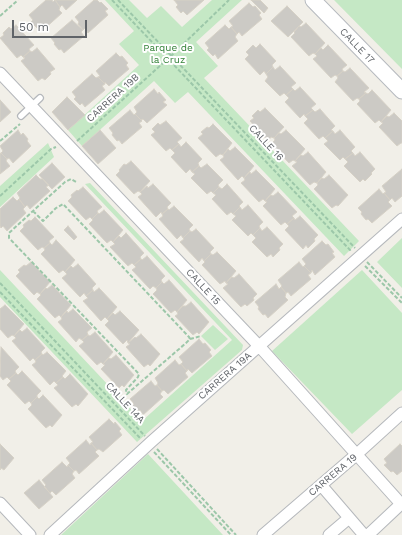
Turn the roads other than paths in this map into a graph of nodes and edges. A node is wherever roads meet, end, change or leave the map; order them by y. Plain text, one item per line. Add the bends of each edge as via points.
1 (313, 0) edge
2 (0, 73) edge
3 (402, 91) edge
4 (35, 102) junction
5 (20, 116) road end
6 (402, 219) edge
7 (259, 346) junction
8 (402, 413) edge
9 (357, 454) junction
10 (321, 485) junction
11 (0, 504) edge
12 (402, 505) edge
13 (349, 518) junction
14 (30, 535) edge
15 (50, 535) edge
16 (263, 535) edge
17 (329, 535) edge
18 (364, 535) edge
19 (368, 535) edge

1 - 3 street, CALLE 17
2 - 4 street, CALLE 15
4 - 5 lane
4 - 7 street, CALLE 15 via 67,143
6 - 7 street, CARRERA 19A
7 - 9 street, CALLE 15
7 - 15 street, CARRERA 19A
8 - 9 street, CARRERA 19
9 - 10 street, CARRERA 19
9 - 12 street, CALLE 15
10 - 13 street
10 - 16 street, CARRERA 19
11 - 14 street
12 - 19 street
13 - 17 street
13 - 18 street

